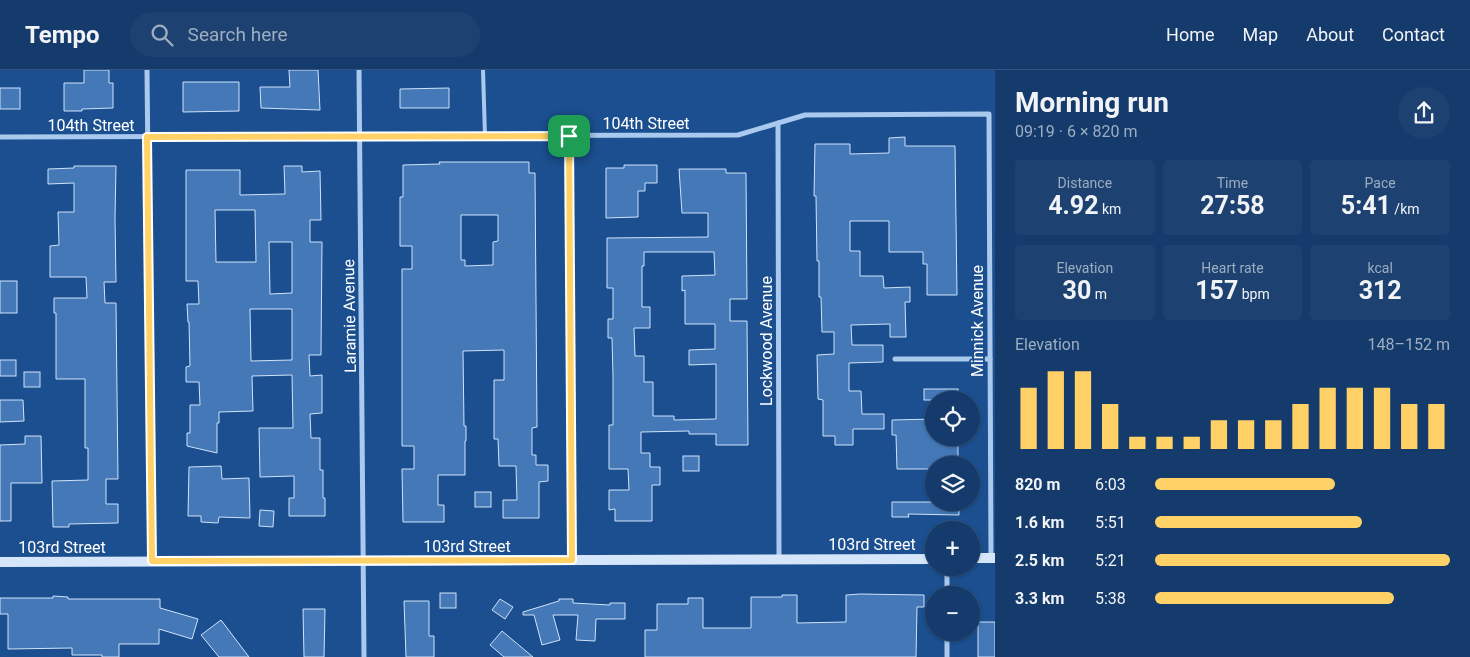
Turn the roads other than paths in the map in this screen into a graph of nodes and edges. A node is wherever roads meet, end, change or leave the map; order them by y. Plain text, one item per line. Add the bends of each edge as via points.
1 (147, 70) edge
2 (359, 70) edge
3 (483, 70) edge
4 (989, 114) joint
5 (778, 123) junction
6 (360, 136) junction
7 (485, 136) junction
8 (569, 136) junction
9 (0, 137) edge
10 (147, 137) junction
11 (895, 359) dead end
12 (990, 359) junction
13 (925, 558) edge
14 (980, 558) edge
15 (993, 558) edge
16 (779, 559) junction
17 (572, 560) junction
18 (152, 561) junction
19 (364, 561) junction
20 (0, 562) edge
21 (947, 641) edge
22 (364, 657) edge
23 (947, 657) edge

1 - 10 street
2 - 6 street, Laramie Avenue
3 - 7 lane
4 - 5 street, 104th Street via 805,115
4 - 12 street, Minnick Avenue
5 - 8 street, 104th Street via 738,135
5 - 16 street, Lockwood Avenue
6 - 7 street, 104th Street
6 - 10 street, 104th Street
6 - 19 street, Laramie Avenue
7 - 8 street, 104th Street
8 - 17 street
9 - 10 street, 104th Street
10 - 18 street
11 - 12 street
12 - 15 street, Minnick Avenue
13 - 16 main road, 103rd Street
14 - 15 main road
16 - 17 main road, 103rd Street
17 - 19 main road, 103rd Street
18 - 19 main road, 103rd Street
18 - 20 main road, 103rd Street
19 - 22 street, Laramie Avenue
21 - 23 street

